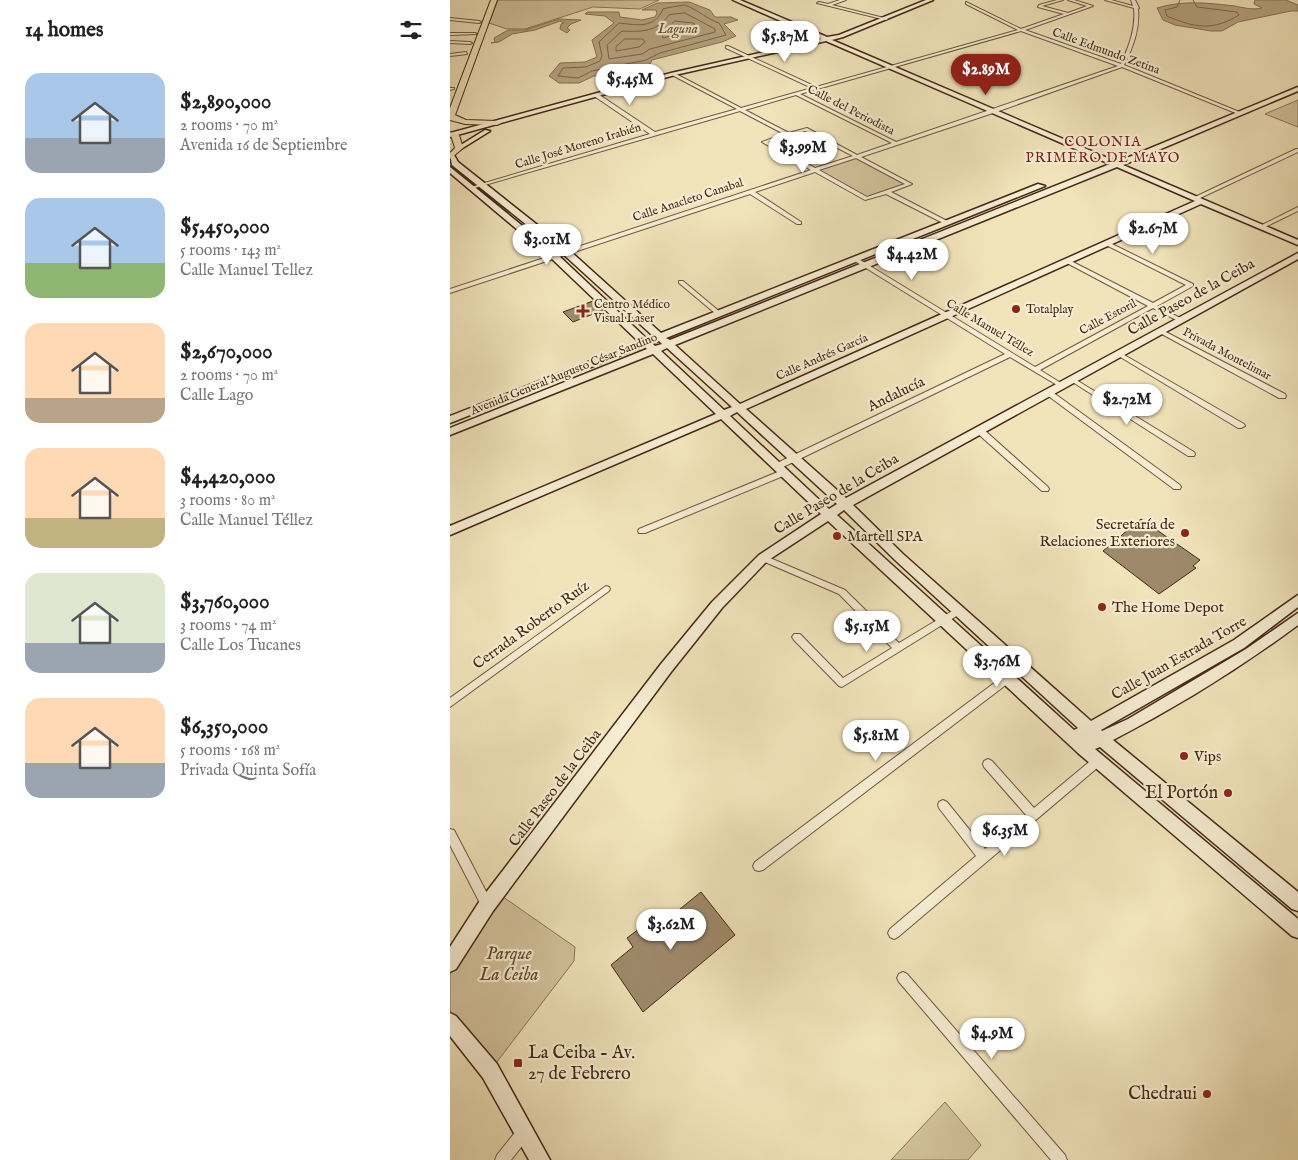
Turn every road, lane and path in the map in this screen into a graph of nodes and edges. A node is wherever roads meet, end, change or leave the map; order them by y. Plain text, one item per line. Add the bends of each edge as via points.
1 (488, 0) edge
2 (494, 0) edge
3 (736, 0) edge
4 (844, 0) edge
5 (930, 0) edge
6 (1061, 0) edge
7 (1070, 0) edge
8 (1107, 0) edge
9 (1134, 0) edge
10 (819, 3) dead end
11 (967, 3) dead end
12 (828, 5) junction
13 (1137, 8) junction
14 (1068, 14) junction
15 (450, 19) edge
16 (886, 19) junction
17 (479, 22) junction
18 (1021, 30) junction
19 (450, 34) edge
20 (475, 34) junction
21 (828, 40) junction
22 (450, 42) edge
23 (470, 43) junction
24 (727, 47) dead end
25 (466, 53) junction
26 (450, 55) edge
27 (745, 56) junction
28 (890, 66) junction
29 (1122, 66) junction
30 (459, 71) dead end
31 (673, 74) junction
32 (455, 80) dead end
33 (1298, 82) edge
34 (816, 88) junction
35 (1298, 89) edge
36 (451, 91) edge
37 (797, 94) junction
38 (596, 95) junction
39 (741, 109) junction
40 (1230, 109) junction
41 (994, 111) junction
42 (1240, 113) junction
43 (450, 117) edge
44 (520, 117) junction
45 (497, 122) junction
46 (451, 134) edge
47 (654, 134) junction
48 (788, 134) junction
49 (895, 143) junction
50 (459, 148) junction
51 (1298, 150) edge
52 (451, 156) edge
53 (855, 157) junction
54 (1108, 160) junction
55 (1118, 164) junction
56 (450, 169) edge
57 (815, 169) junction
58 (484, 185) junction
59 (473, 188) junction
60 (751, 192) junction
61 (887, 192) junction
62 (1199, 200) junction
63 (1298, 209) edge
64 (799, 223) dead end
65 (947, 223) junction
66 (1261, 227) junction
67 (1106, 243) junction
68 (1298, 243) edge
69 (566, 252) junction
70 (554, 256) junction
71 (1298, 256) edge
72 (855, 259) junction
73 (1067, 261) junction
74 (865, 266) junction
75 (681, 282) dead end
76 (450, 291) edge
77 (1153, 306) junction
78 (718, 313) junction
79 (947, 315) junction
80 (1182, 321) junction
81 (1162, 332) junction
82 (660, 337) junction
83 (646, 342) junction
84 (669, 346) junction
85 (655, 351) junction
86 (1010, 354) junction
87 (1119, 354) junction
88 (1036, 369) junction
89 (1068, 383) junction
90 (1049, 393) junction
91 (1282, 396) dead end
92 (739, 408) junction
93 (724, 415) junction
94 (450, 420) edge
95 (1240, 426) dead end
96 (979, 430) junction
97 (450, 432) edge
98 (1191, 454) dead end
99 (793, 458) junction
100 (781, 469) junction
101 (1177, 487) dead end
102 (1045, 489) dead end
103 (845, 504) junction
104 (828, 514) junction
105 (450, 531) edge
106 (642, 531) dead end
107 (763, 558) junction
108 (606, 589) dead end
109 (1298, 600) edge
110 (960, 610) junction
111 (1298, 618) edge
112 (944, 619) junction
113 (797, 637) dead end
114 (898, 648) junction
115 (1008, 678) junction
116 (450, 703) edge
117 (1088, 728) junction
118 (1102, 740) junction
119 (1078, 743) junction
120 (1098, 760) junction
121 (988, 764) dead end
122 (943, 805) dead end
123 (1033, 816) junction
124 (1214, 833) junction
125 (450, 834) edge
126 (1201, 847) junction
127 (984, 856) junction
128 (759, 866) dead end
129 (1298, 903) edge
130 (487, 904) junction
131 (1298, 930) edge
132 (894, 933) dead end
133 (450, 963) edge
134 (904, 978) dead end
135 (450, 1022) edge
136 (525, 1131) junction
137 (502, 1160) edge
138 (540, 1160) edge
139 (1060, 1160) edge

1 - 17 main road
2 - 43 main road
3 - 21 main road
4 - 12 street
5 - 16 main road
6 - 14 street via 1040,6
7 - 14 street, Calle José Moreno Irabién via 1091,6
8 - 13 street
9 - 13 street
10 - 12 street
11 - 18 street, Calle Edmundo Zetina
12 - 16 street
13 - 29 street via 1136,29
14 - 18 street, Calle José Moreno Irabién
15 - 17 street
16 - 21 main road
17 - 20 main road
18 - 28 street, Calle José Moreno Irabién
18 - 29 street, Calle Edmundo Zetina
19 - 20 street
20 - 23 main road
21 - 27 main road
21 - 28 main road
22 - 23 street
23 - 25 main road
24 - 27 street
25 - 26 street
25 - 30 main road
27 - 31 main road
27 - 34 street
28 - 34 street, Calle José Moreno Irabién
28 - 41 main road
29 - 40 street, Calle Edmundo Zetina
29 - 41 street, Calle Anacleto Canabal
31 - 38 main road
31 - 39 street
32 - 36 main road
33 - 40 main road, Avenida General Augusto César Sandino
34 - 37 street, Calle José Moreno Irabién
35 - 42 main road, Avenida General Augusto César Sandino
37 - 39 street, Calle José Moreno Irabién
37 - 49 street, Calle del Periodista
38 - 44 main road
38 - 47 street
39 - 47 street, Calle José Moreno Irabién
39 - 48 street
40 - 42 street, Calle Edmundo Zetina
40 - 54 main road, Avenida General Augusto César Sandino
41 - 49 street, Calle Anacleto Canabal
41 - 54 main road
42 - 55 main road, Avenida General Augusto César Sandino
43 - 45 main road via 465,122
44 - 45 main road
44 - 50 main road via 482,133
45 - 46 main road
46 - 50 main road
47 - 58 street, Calle José Moreno Irabién
48 - 53 street via 805,129
48 - 57 street via 764,142
49 - 53 street, Calle Anacleto Canabal
50 - 52 main road
51 - 62 street, Calle Andrés García
52 - 58 main road via 455,163
53 - 57 street, Calle Anacleto Canabal
53 - 61 street via 909,184
54 - 55 main road
54 - 65 main road, Avenida General Augusto César Sandino
55 - 62 main road
55 - 74 main road, Avenida General Augusto César Sandino
56 - 59 main road
57 - 60 street, Calle Anacleto Canabal
57 - 61 street via 868,199
58 - 59 street, Calle José Moreno Irabién
58 - 69 main road
59 - 70 main road
60 - 64 street
60 - 69 street, Calle Anacleto Canabal
61 - 65 street
62 - 66 main road
62 - 67 main road, Calle Andrés García
63 - 66 street
65 - 72 main road, Avenida General Augusto César Sandino
66 - 68 main road
67 - 73 main road, Calle Andrés García
67 - 77 street, Calle Estoril via 1191,285
69 - 70 street, Calle Anacleto Canabal
69 - 82 main road
70 - 76 street, Calle Anacleto Canabal
70 - 83 main road
71 - 80 main road, Calle Paseo de la Ceiba
72 - 74 street, Calle Manuel Téllez
72 - 78 main road, Avenida General Augusto César Sandino
73 - 77 street
73 - 79 main road, Calle Andrés García
74 - 79 street, Calle Manuel Téllez
74 - 84 main road, Avenida General Augusto César Sandino
75 - 78 street
77 - 80 street
77 - 88 street, Calle Estoril
78 - 82 main road, Avenida General Augusto César Sandino
79 - 86 street, Calle Manuel Téllez
79 - 92 main road, Calle Andrés García
80 - 81 main road, Calle Paseo de la Ceiba
81 - 87 main road, Calle Paseo de la Ceiba
81 - 91 street, Privada Montelimar
82 - 83 main road, Avenida General Augusto César Sandino
82 - 84 main road
83 - 85 main road
83 - 94 main road, Avenida General Augusto César Sandino
84 - 85 main road, Avenida General Augusto César Sandino
84 - 92 main road
85 - 93 main road
85 - 97 main road, Avenida General Augusto César Sandino
86 - 88 street, Calle Manuel Téllez
86 - 99 street, Andalucía
87 - 89 main road, Calle Paseo de la Ceiba
87 - 95 street
88 - 89 street, Calle Manuel Téllez
89 - 90 main road, Calle Paseo de la Ceiba
89 - 98 street, Calle Manuel Téllez
90 - 96 main road, Calle Paseo de la Ceiba
90 - 101 street
92 - 93 main road, Calle Andrés García
92 - 99 main road
93 - 100 main road
93 - 105 main road, Calle Andrés García
96 - 102 street
96 - 103 main road, Calle Paseo de la Ceiba
99 - 100 street, Andalucía
99 - 103 main road
100 - 104 main road
100 - 106 street, Andalucía
103 - 104 main road, Calle Paseo de la Ceiba
103 - 110 main road
104 - 107 main road, Calle Paseo de la Ceiba
104 - 112 main road
107 - 114 street via 842,592
107 - 130 main road, Calle Paseo de la Ceiba via 717,604
108 - 116 street, Cerrada Roberto Ruíz
109 - 117 main road, Calle Juan Estrada Torre via 1239,644
110 - 112 street
110 - 117 main road
111 - 118 main road, Calle Juan Estrada Torre via 1250,653
112 - 114 street
112 - 115 main road
113 - 114 street via 842,683
115 - 119 main road
115 - 128 street
117 - 118 main road
117 - 119 main road, Calle Juan Estrada Torre
118 - 119 main road, Calle Juan Estrada Torre
118 - 124 main road
119 - 120 main road
120 - 123 street
120 - 126 main road
121 - 123 street
122 - 127 street
123 - 127 street
124 - 126 main road
124 - 129 main road
125 - 130 street
126 - 131 main road
127 - 132 street
130 - 133 main road, Calle Paseo de la Ceiba
134 - 139 street
135 - 136 main road via 490,1070
136 - 137 street
136 - 138 main road

